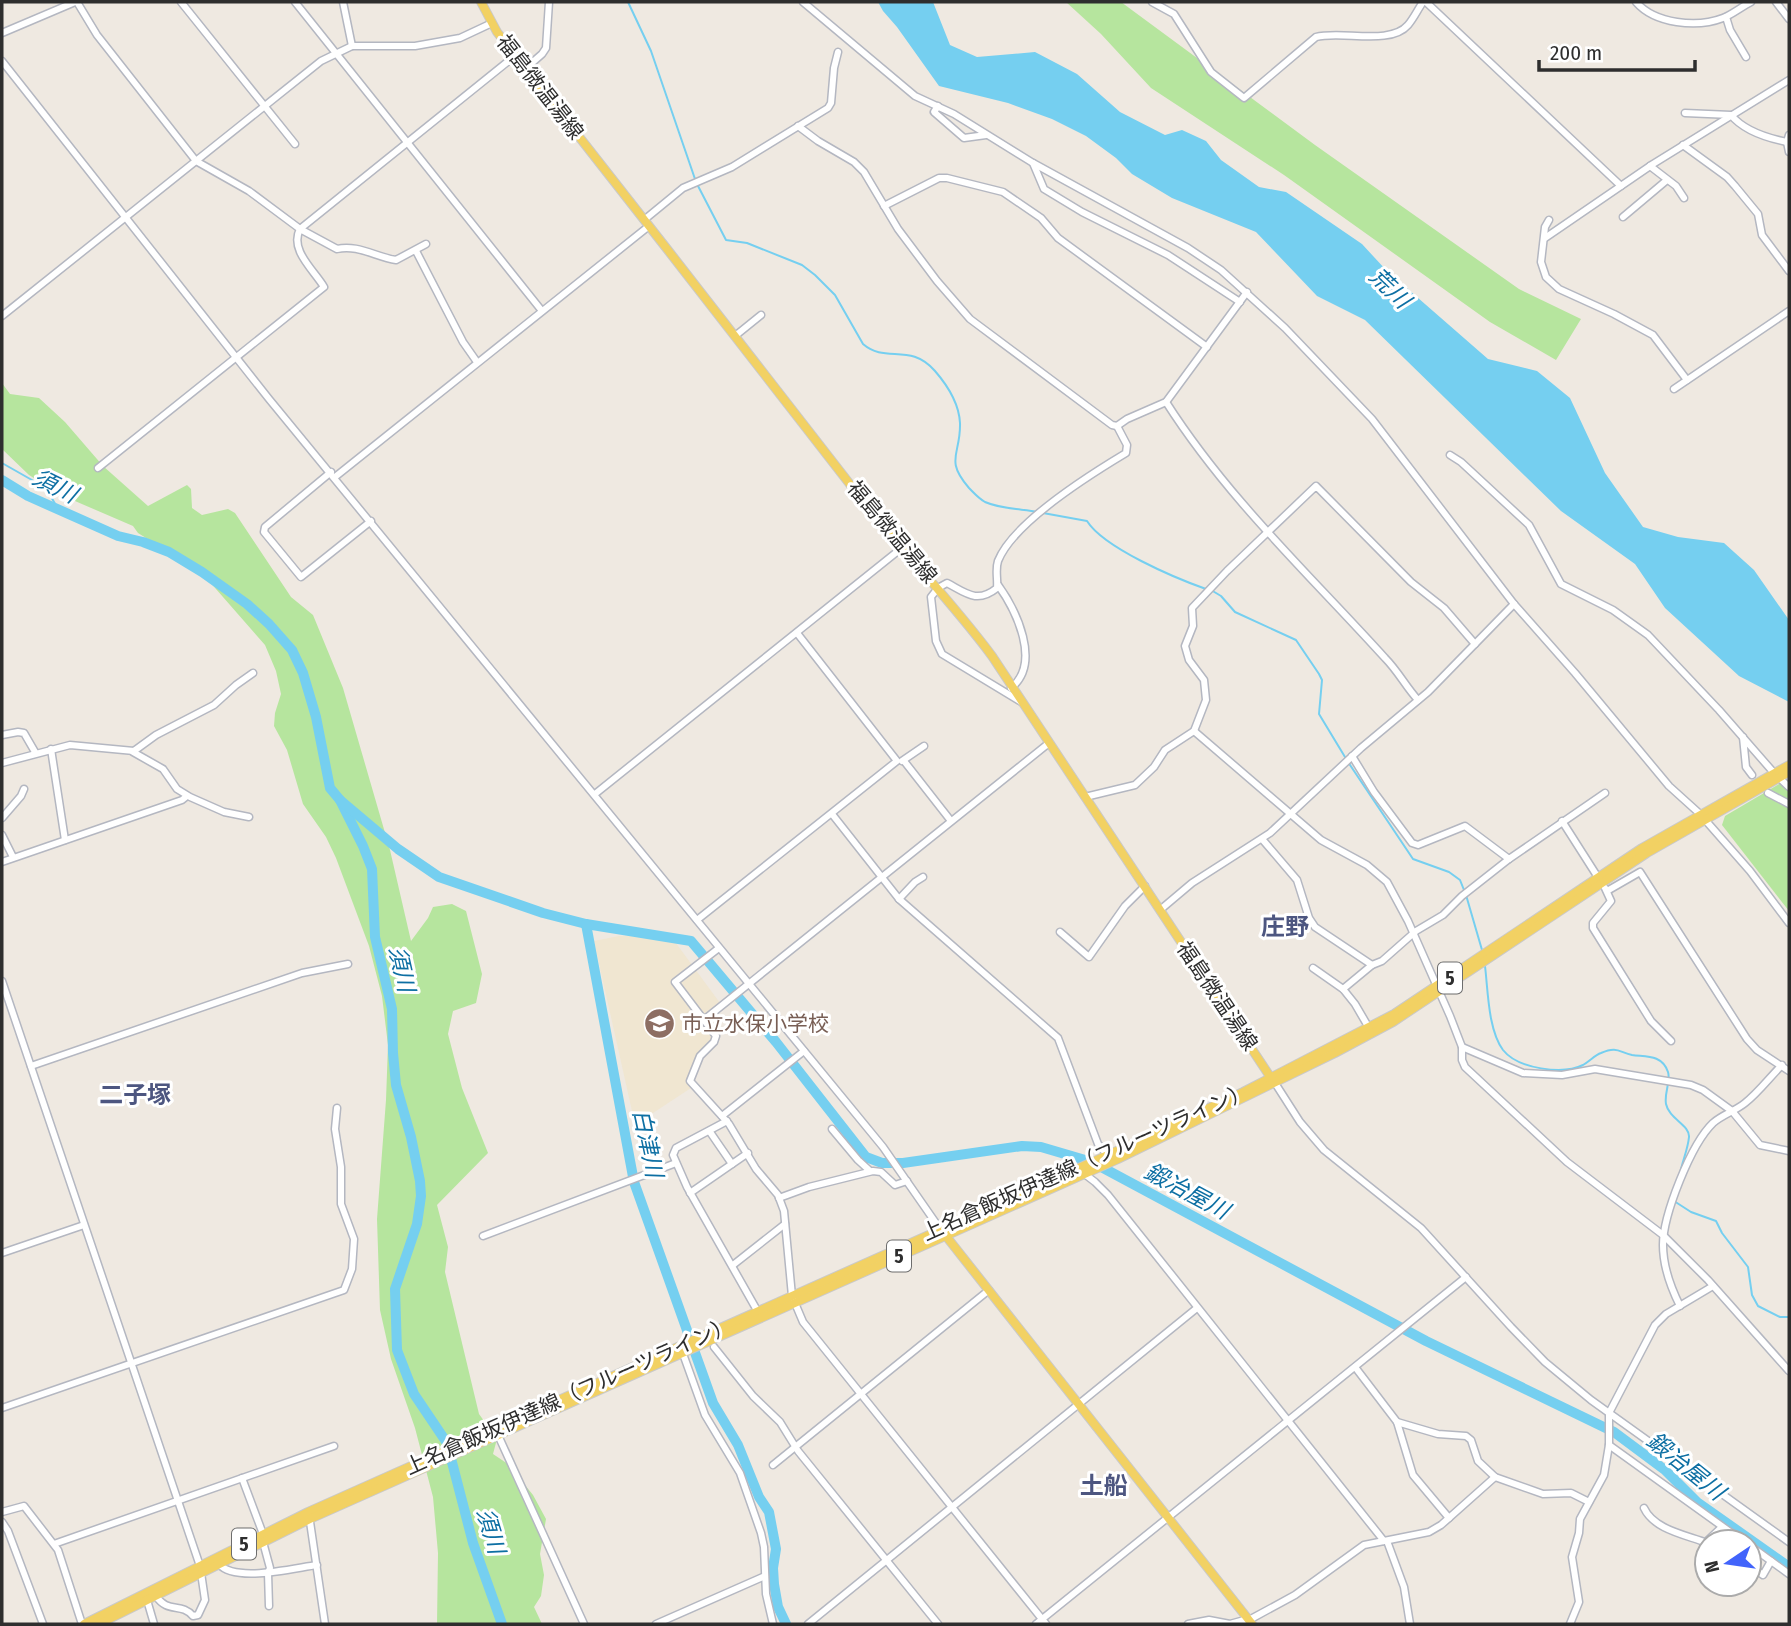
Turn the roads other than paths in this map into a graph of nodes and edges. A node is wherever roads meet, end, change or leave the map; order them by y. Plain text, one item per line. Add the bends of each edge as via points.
1 (76, 2) edge
2 (181, 2) edge
3 (295, 2) edge
4 (343, 2) edge
5 (481, 2) edge
6 (549, 2) edge
7 (803, 2) edge
8 (1152, 2) edge
9 (1425, 2) edge
10 (1638, 2) edge
11 (1776, 2) edge
12 (1748, 3) edge
13 (1726, 17) junction
14 (1789, 19) edge
15 (492, 23) junction
16 (2, 33) edge
17 (352, 46) junction
18 (838, 52) dead end
19 (335, 53) junction
20 (516, 55) junction
21 (1746, 57) dead end
22 (2, 61) edge
23 (526, 68) junction
24 (1787, 82) edge
25 (1789, 91) edge
26 (265, 106) junction
27 (938, 106) junction
28 (1685, 113) dead end
29 (1731, 115) junction
30 (798, 126) junction
31 (986, 135) junction
32 (1788, 139) edge
33 (408, 143) junction
34 (295, 144) dead end
35 (1683, 145) junction
36 (1789, 152) edge
37 (196, 161) junction
38 (1033, 163) junction
39 (1650, 166) junction
40 (1667, 180) junction
41 (1621, 187) junction
42 (1684, 198) dead end
43 (884, 206) junction
44 (126, 216) junction
45 (1623, 217) dead end
46 (1549, 220) dead end
47 (646, 223) junction
48 (300, 229) junction
49 (1545, 238) junction
50 (426, 244) dead end
51 (416, 251) junction
52 (1789, 271) edge
53 (1247, 292) junction
54 (1240, 302) junction
55 (542, 311) junction
56 (1789, 311) edge
57 (761, 315) dead end
58 (2, 316) edge
59 (735, 335) junction
60 (1207, 347) junction
61 (236, 356) junction
62 (477, 362) junction
63 (1687, 380) junction
64 (1674, 389) dead end
65 (1166, 402) junction
66 (1117, 426) junction
67 (1450, 455) dead end
68 (98, 468) dead end
69 (333, 474) junction
70 (371, 521) junction
71 (1266, 533) junction
72 (903, 547) junction
73 (998, 585) junction
74 (938, 588) junction
75 (1514, 604) junction
76 (797, 633) junction
77 (1475, 644) junction
78 (253, 673) dead end
79 (1013, 687) junction
80 (1001, 688) junction
81 (1418, 700) junction
82 (1024, 704) junction
83 (1194, 731) junction
84 (2, 734) edge
85 (1743, 737) junction
86 (1049, 743) junction
87 (924, 746) dead end
88 (51, 748) junction
89 (132, 751) junction
90 (35, 752) junction
91 (1352, 756) junction
92 (900, 761) junction
93 (2, 763) edge
94 (1789, 765) edge
95 (1780, 774) edge
96 (1752, 775) dead end
97 (1789, 787) edge
98 (24, 789) dead end
99 (1605, 793) dead end
100 (1768, 793) dead end
101 (595, 794) junction
102 (187, 796) junction
103 (1085, 797) junction
104 (1789, 804) edge
105 (1290, 812) junction
106 (832, 814) junction
107 (249, 817) dead end
108 (1702, 817) junction
109 (2, 818) edge
110 (951, 821) junction
111 (1562, 821) junction
112 (2, 835) edge
113 (1262, 839) junction
114 (65, 840) junction
115 (13, 857) junction
116 (1509, 859) junction
117 (2, 862) edge
118 (1618, 873) junction
119 (881, 877) junction
120 (923, 877) dead end
121 (1622, 882) junction
122 (1603, 884) junction
123 (1145, 886) junction
124 (899, 900) junction
125 (1160, 910) junction
126 (697, 920) junction
127 (1789, 923) edge
128 (1060, 932) dead end
129 (1413, 934) junction
130 (719, 948) junction
131 (348, 964) dead end
132 (1371, 965) junction
133 (1313, 968) dead end
134 (2, 981) edge
135 (748, 984) junction
136 (1343, 989) junction
137 (1437, 990) junction
138 (705, 1019) junction
139 (1369, 1028) junction
140 (1671, 1041) dead end
141 (1462, 1047) junction
142 (804, 1051) junction
143 (1782, 1065) junction
144 (31, 1066) junction
145 (1789, 1071) edge
146 (1273, 1080) junction
147 (337, 1108) dead end
148 (1732, 1111) junction
149 (725, 1118) junction
150 (832, 1129) dead end
151 (710, 1132) junction
152 (1789, 1151) edge
153 (748, 1153) junction
154 (1109, 1159) junction
155 (676, 1163) junction
156 (732, 1164) junction
157 (1084, 1170) junction
158 (870, 1171) junction
159 (907, 1181) junction
160 (690, 1193) junction
161 (779, 1198) junction
162 (785, 1224) junction
163 (84, 1225) junction
164 (942, 1232) junction
165 (482, 1236) dead end
166 (1664, 1236) junction
167 (2, 1253) edge
168 (733, 1265) junction
169 (1466, 1277) junction
170 (1713, 1286) junction
171 (989, 1290) junction
172 (794, 1300) junction
173 (1680, 1306) junction
174 (1197, 1308) junction
175 (758, 1312) junction
176 (710, 1341) junction
177 (683, 1349) junction
178 (131, 1363) junction
179 (1354, 1367) junction
180 (1789, 1371) edge
181 (861, 1394) junction
182 (1080, 1405) junction
183 (2, 1408) edge
184 (1609, 1413) junction
185 (1288, 1420) junction
186 (1398, 1422) junction
187 (498, 1435) junction
188 (1608, 1441) junction
189 (467, 1445) junction
190 (334, 1446) dead end
191 (796, 1446) junction
192 (773, 1465) dead end
193 (1494, 1477) junction
194 (242, 1478) junction
195 (178, 1500) junction
196 (1589, 1502) junction
197 (953, 1507) junction
198 (1644, 1508) dead end
199 (2, 1512) edge
200 (309, 1515) junction
201 (1169, 1517) junction
202 (1449, 1518) junction
203 (2, 1522) edge
204 (1722, 1527) edge
205 (263, 1538) junction
206 (1693, 1539) edge
207 (1386, 1541) junction
208 (1789, 1542) edge
209 (54, 1544) junction
210 (1763, 1555) edge
211 (887, 1559) junction
212 (1771, 1561) junction
213 (219, 1564) junction
214 (317, 1565) junction
215 (201, 1569) junction
216 (268, 1571) junction
217 (1789, 1574) edge
218 (1763, 1575) edge
219 (765, 1576) junction
220 (156, 1595) junction
221 (147, 1600) junction
222 (270, 1606) dead end
223 (1250, 1621) edge
224 (1041, 1622) edge
225 (43, 1624) edge
226 (83, 1624) edge
227 (99, 1624) edge
228 (153, 1624) edge
229 (325, 1624) edge
230 (584, 1624) edge
231 (656, 1624) edge
232 (773, 1624) edge
233 (808, 1624) edge
234 (938, 1624) edge
235 (1188, 1624) edge
236 (1410, 1624) edge
237 (1570, 1624) edge

1 - 16 street
1 - 37 street
2 - 26 street
3 - 19 street
4 - 17 street
5 - 15 main road, 福島微温湯線
6 - 23 street via 546,48
7 - 27 street via 910,92
8 - 9 street via 1174,14 1211,72 1244,98 1316,37 1395,33 1406,27
9 - 41 street
10 - 13 street via 1642,9 1690,25
11 - 14 street
12 - 13 street
13 - 21 street
15 - 17 street via 460,38 415,46
15 - 20 main road, 福島微温湯線
17 - 19 street
18 - 30 street via 830,106
19 - 26 street
19 - 33 street
20 - 23 main road, 福島微温湯線
20 - 33 street
22 - 44 street
23 - 47 main road, 福島微温湯線
24 - 25 street
24 - 29 street
26 - 34 street
26 - 37 street
27 - 31 street
27 - 31 street via 934,112 964,138
28 - 29 street
29 - 32 street via 1739,125 1763,137
29 - 35 street
30 - 43 street via 864,172
30 - 47 street via 732,167 683,188
31 - 38 street
32 - 36 street
33 - 48 street
33 - 55 street
35 - 39 street
35 - 52 street via 1735,186 1758,214 1762,235
37 - 44 street
37 - 48 street
38 - 53 street via 1173,239
38 - 54 street via 1044,190 1168,255
39 - 40 street
39 - 41 street
40 - 42 street
40 - 45 street
41 - 49 street
43 - 60 street via 943,177 1003,192 1041,218 1058,239
43 - 66 street via 937,281 970,318
44 - 58 street
44 - 61 street
46 - 49 street
47 - 55 street
47 - 59 main road, 福島微温湯線
48 - 51 street via 337,249 355,249 391,260
48 - 61 street via 298,248 324,287
49 - 63 street via 1541,262 1546,277 1559,289 1653,335
50 - 51 street
51 - 62 street
53 - 54 street
53 - 75 street via 1372,419
54 - 60 street
55 - 62 street
56 - 63 street
57 - 59 street
59 - 72 main road, 福島微温湯線
60 - 65 street
61 - 68 street
61 - 69 street
62 - 69 street
63 - 64 street
65 - 66 street
65 - 71 street
66 - 73 street via 1128,450 1035,516 1000,558
67 - 85 street via 1529,526 1561,584 1614,610 1648,635
69 - 70 street
69 - 70 street via 264,532 301,577
70 - 101 street
71 - 77 street via 1319,486
71 - 81 street via 1386,658
71 - 83 street via 1192,608 1193,626 1185,646 1204,680 1206,701
72 - 74 main road, 福島微温湯線
72 - 76 street
73 - 74 street via 984,596 969,596 947,583
73 - 79 street via 1014,612 1024,645 1024,664
74 - 79 main road, 福島微温湯線
74 - 80 street via 931,597 939,650
75 - 77 street
75 - 108 street via 1669,786
76 - 92 street
76 - 101 street
77 - 81 street
78 - 89 street via 214,705
79 - 80 street
79 - 82 main road, 福島微温湯線
80 - 82 street
81 - 91 street
82 - 86 main road, 福島微温湯線
83 - 103 street via 1165,750 1135,785
83 - 105 street
84 - 90 street via 24,733
85 - 95 street
85 - 96 street via 1746,767
86 - 103 main road, 福島微温湯線
86 - 110 street
87 - 92 street
88 - 89 street via 76,745
88 - 90 street
88 - 114 street
89 - 102 street via 163,769
90 - 93 street
91 - 105 street
91 - 116 street via 1412,843 1418,845 1465,826
92 - 106 street
92 - 110 street
94 - 95 main road, 上名倉飯坂伊達線（フルーツライン） / 5
95 - 97 street
95 - 108 main road, 上名倉飯坂伊達線（フルーツライン） / 5
98 - 109 street
99 - 111 street
100 - 104 street
101 - 126 street
102 - 107 street
102 - 114 street
103 - 123 main road, 福島微温湯線
105 - 113 street
105 - 129 street via 1330,846 1383,877
106 - 119 street
106 - 126 street
108 - 118 main road, 上名倉飯坂伊達線（フルーツライン） / 5
108 - 122 main road, 上名倉飯坂伊達線（フルーツライン） / 5
108 - 127 street
110 - 119 street
111 - 116 street
111 - 122 street
112 - 115 street
113 - 125 street via 1195,880
113 - 132 street via 1297,880 1312,924
114 - 115 street
115 - 117 street
116 - 129 street
118 - 121 street
118 - 122 main road, 上名倉飯坂伊達線（フルーツライン） / 5
119 - 124 street
119 - 135 street
120 - 124 street
121 - 122 street
121 - 143 street via 1640,872 1747,1039
122 - 137 main road, 上名倉飯坂伊達線（フルーツライン） / 5
122 - 140 street via 1611,901 1593,928 1651,1021
123 - 125 main road, 福島微温湯線
123 - 128 street via 1089,957
124 - 154 street via 1058,1038 1098,1144
125 - 146 main road, 福島微温湯線
126 - 130 street
129 - 132 street
129 - 137 street
130 - 135 street
130 - 138 street via 675,982
131 - 144 street via 302,973
132 - 136 street
133 - 136 street
134 - 144 street
135 - 138 street
135 - 142 street
136 - 139 street
137 - 139 main road, 上名倉飯坂伊達線（フルーツライン） / 5
137 - 141 street
137 - 146 main road, 上名倉飯坂伊達線（フルーツライン） / 5 via 1394,1022
138 - 149 street via 716,1036 700,1056 690,1081
139 - 146 main road, 上名倉飯坂伊達線（フルーツライン） / 5
141 - 148 street via 1518,1072 1562,1075 1595,1069 1687,1083
141 - 166 street via 1465,1067 1490,1091 1567,1162
142 - 149 street
142 - 159 street
143 - 145 street
143 - 148 street via 1746,1103
144 - 163 street
146 - 154 main road, 上名倉飯坂伊達線（フルーツライン） / 5
146 - 169 street via 1324,1150 1408,1216
147 - 178 street via 341,1204 354,1239 352,1269 344,1290
148 - 152 street via 1760,1145
148 - 166 street via 1713,1124 1693,1152
149 - 151 street
149 - 153 street
150 - 158 street
151 - 155 street via 674,1150
151 - 156 street
153 - 156 street
153 - 161 street
154 - 157 main road, 上名倉飯坂伊達線（フルーツライン） / 5
155 - 160 street
155 - 165 street
156 - 160 street
157 - 164 main road, 上名倉飯坂伊達線（フルーツライン） / 5
157 - 174 street
158 - 159 street via 881,1172 895,1185
158 - 161 street
159 - 164 street
160 - 168 street
161 - 162 street
162 - 168 street
162 - 172 street
163 - 167 street
163 - 178 street
164 - 171 main road
164 - 172 main road, 上名倉飯坂伊達線（フルーツライン） / 5
166 - 170 street
166 - 173 street via 1667,1277
168 - 175 street
169 - 179 street
169 - 184 street via 1545,1362
170 - 173 street
170 - 180 street
171 - 181 street
171 - 182 main road
172 - 175 main road, 上名倉飯坂伊達線（フルーツライン） / 5
172 - 176 main road, 上名倉飯坂伊達線（フルーツライン） / 5
172 - 181 street via 806,1328
173 - 184 street via 1655,1325
174 - 182 street
174 - 185 street
175 - 176 main road, 上名倉飯坂伊達線（フルーツライン） / 5
176 - 177 main road, 上名倉飯坂伊達線（フルーツライン） / 5
176 - 191 street
177 - 187 main road, 上名倉飯坂伊達線（フルーツライン） / 5
177 - 189 main road, 上名倉飯坂伊達線（フルーツライン） / 5
177 - 219 street via 705,1415 742,1480 761,1533
178 - 183 street
178 - 195 street
179 - 185 street
179 - 186 street
181 - 191 street
181 - 197 street
182 - 197 street
182 - 201 main road
184 - 188 street
184 - 208 street
185 - 201 street
185 - 207 street
186 - 193 street via 1438,1434 1466,1436 1478,1461
186 - 202 street via 1412,1472
187 - 189 main road, 上名倉飯坂伊達線（フルーツライン） / 5
187 - 230 street
188 - 196 street via 1604,1475
188 - 204 street
189 - 200 main road, 上名倉飯坂伊達線（フルーツライン） / 5
190 - 194 street
191 - 192 street
191 - 211 street
193 - 196 street via 1543,1494 1571,1493
193 - 202 street
194 - 195 street
194 - 205 street
195 - 209 street
195 - 215 street
196 - 237 street via 1580,1519 1572,1557 1579,1602
197 - 211 street
197 - 224 street
198 - 206 street via 1664,1526
199 - 209 street via 24,1506
200 - 205 main road, 上名倉飯坂伊達線（フルーツライン） / 5
200 - 214 street
201 - 223 main road
201 - 224 street
202 - 207 street via 1425,1534
203 - 225 street
205 - 213 main road, 上名倉飯坂伊達線（フルーツライン） / 5
205 - 215 main road, 上名倉飯坂伊達線（フルーツライン） / 5
205 - 216 street
207 - 223 street via 1361,1547
207 - 236 street via 1404,1587
209 - 226 street
210 - 212 street
211 - 233 street
211 - 234 street
212 - 217 street
212 - 218 street
213 - 215 main road, 上名倉飯坂伊達線（フルーツライン） / 5
213 - 216 street via 236,1573
214 - 216 street
214 - 229 street
215 - 220 main road, 上名倉飯坂伊達線（フルーツライン） / 5
215 - 220 street via 205,1600 198,1615 167,1607
215 - 226 main road, 上名倉飯坂伊達線（フルーツライン） / 5
216 - 222 street
219 - 231 street
219 - 232 street
220 - 221 main road, 上名倉飯坂伊達線（フルーツライン） / 5
221 - 227 main road, 上名倉飯坂伊達線（フルーツライン） / 5
221 - 228 street
223 - 235 street

